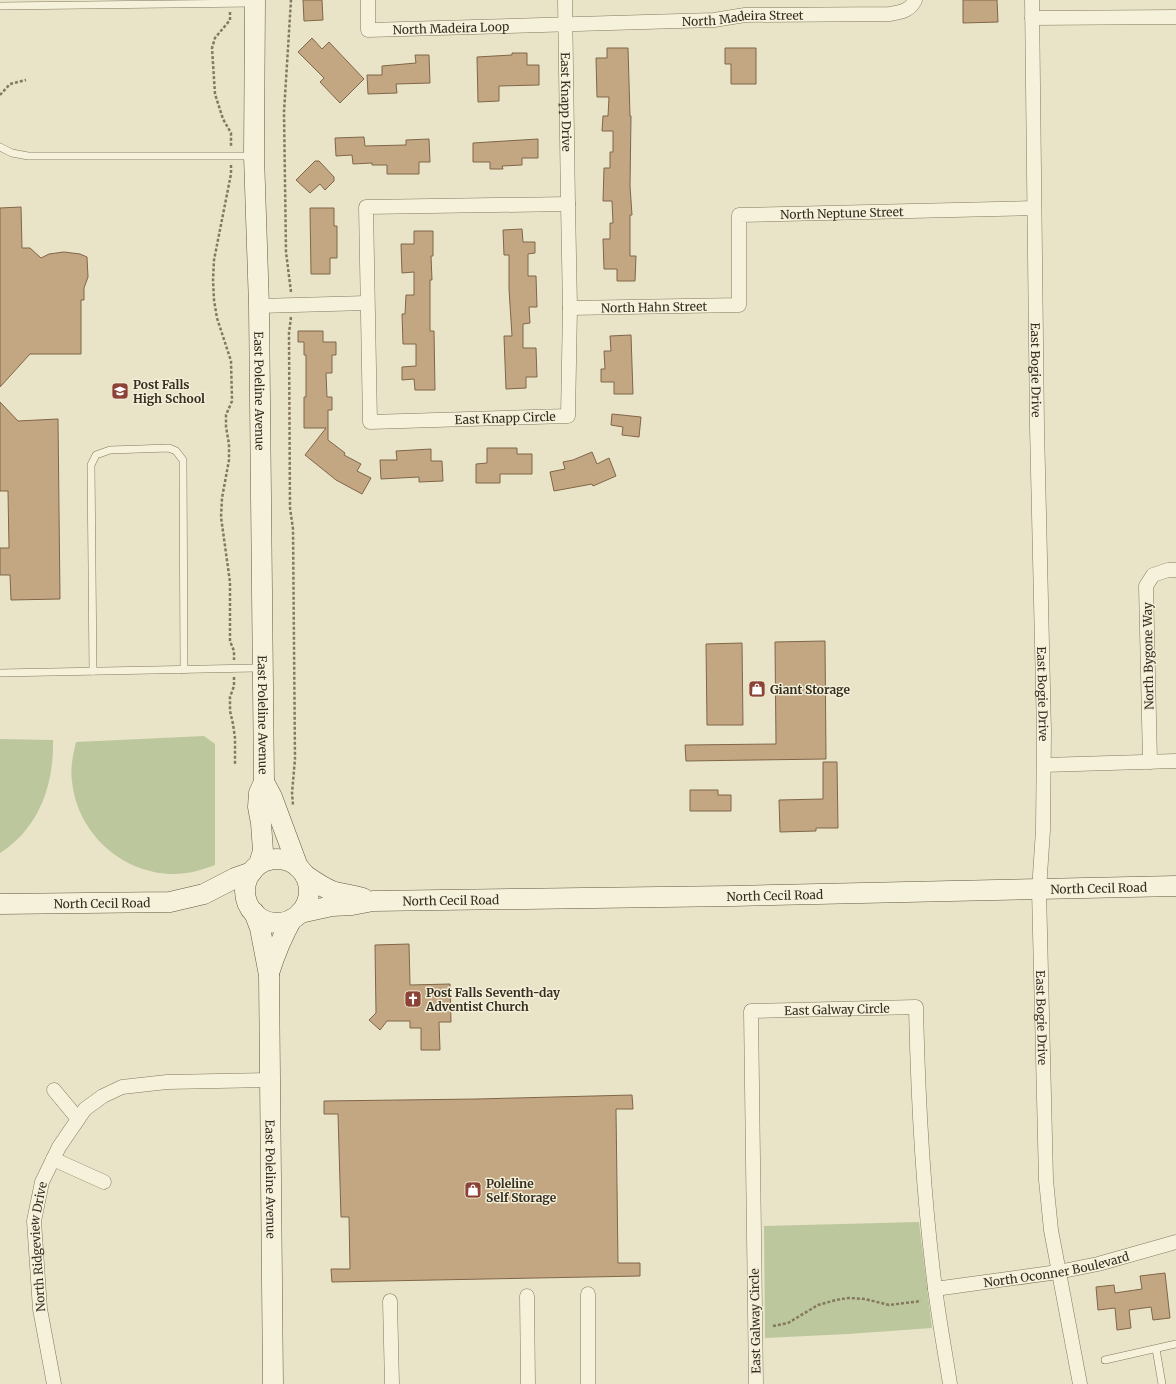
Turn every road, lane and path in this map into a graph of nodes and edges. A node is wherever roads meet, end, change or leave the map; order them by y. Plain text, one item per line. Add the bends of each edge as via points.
1 (291, 0) edge
2 (368, 0) edge
3 (565, 0) edge
4 (915, 0) edge
5 (1032, 0) edge
6 (255, 2) edge
7 (230, 4) junction
8 (0, 6) edge
9 (1176, 17) edge
10 (1032, 18) junction
11 (565, 24) junction
12 (26, 80) dead end
13 (0, 95) edge
14 (0, 147) edge
15 (231, 156) junction
16 (254, 156) junction
17 (568, 204) junction
18 (1034, 208) junction
19 (290, 284) dead end
20 (367, 303) junction
21 (739, 305) joint
22 (259, 306) junction
23 (570, 308) junction
24 (291, 321) dead end
25 (1176, 570) edge
26 (262, 668) junction
27 (234, 669) junction
28 (184, 670) junction
29 (93, 671) junction
30 (0, 673) edge
31 (1176, 761) edge
32 (1150, 762) junction
33 (235, 764) dead end
34 (1044, 765) junction
35 (264, 782) junction
36 (294, 807) dead end
37 (256, 868) junction
38 (302, 871) junction
39 (1176, 886) edge
40 (1039, 890) junction
41 (204, 894) junction
42 (373, 901) junction
43 (0, 904) edge
44 (251, 907) junction
45 (296, 916) junction
46 (269, 975) junction
47 (271, 1080) junction
48 (54, 1090) dead end
49 (78, 1119) junction
50 (53, 1159) junction
51 (104, 1182) dead end
52 (1176, 1242) edge
53 (1058, 1272) junction
54 (935, 1289) junction
55 (588, 1294) dead end
56 (527, 1296) dead end
57 (390, 1301) dead end
58 (921, 1301) dead end
59 (773, 1326) dead end
60 (1176, 1344) edge
61 (1156, 1349) junction
62 (1105, 1360) dead end
63 (54, 1384) edge
64 (273, 1384) edge
65 (392, 1384) edge
66 (528, 1384) edge
67 (588, 1384) edge
68 (756, 1384) edge
69 (950, 1384) edge
70 (1080, 1384) edge
71 (1162, 1384) edge

1 - 19 path via 284,112 286,252
2 - 11 street, North Madeira Loop via 368,30
3 - 11 street, East Knapp Drive
4 - 11 street, North Madeira Street via 904,12 890,14 745,15 714,20
5 - 10 street, East Bogie Drive
6 - 7 lane
6 - 16 main road, East Poleline Avenue
7 - 8 lane
7 - 15 path via 230,20 215,38 212,48 215,94 223,119 231,133
9 - 10 street
10 - 18 street, East Bogie Drive
11 - 17 street, East Knapp Drive
12 - 13 path via 10,84
14 - 15 lane via 12,153 28,156
15 - 16 lane
15 - 27 path via 231,174 214,260 213,280 217,318 232,361 232,401 226,415 229,460 221,517 230,582 230,640 234,651
16 - 22 main road, East Poleline Avenue
17 - 20 street, East Knapp Circle via 366,207
17 - 23 street, East Knapp Circle
18 - 21 street, North Neptune Street via 739,214
18 - 34 street, East Bogie Drive
20 - 22 street
20 - 23 street, East Knapp Circle via 370,422 568,416
21 - 23 street, North Hahn Street
22 - 26 main road, East Poleline Avenue
24 - 36 path via 290,508 293,528
25 - 32 street, North Bygone Way via 1153,575 1146,586
26 - 27 lane
26 - 35 main road, East Poleline Avenue
27 - 28 lane
27 - 33 path via 230,711 235,738
28 - 29 lane
28 - 29 lane via 183,460 176,451 168,448 110,450 96,455 91,465
29 - 30 lane
31 - 32 street
32 - 34 street
34 - 40 street, East Bogie Drive
35 - 37 main road, East Poleline Avenue via 258,807 263,851
35 - 38 main road, East Poleline Avenue
37 - 38 main road via 269,860 280,859 290,862
37 - 41 main road, North Cecil Road
37 - 44 main road via 247,882 246,892
38 - 42 main road, North Cecil Road via 321,886
38 - 45 main road via 309,894 306,904
39 - 40 main road, North Cecil Road
40 - 42 main road, North Cecil Road
40 - 53 street, East Bogie Drive via 1046,1180
41 - 43 main road, North Cecil Road via 178,901 156,903
41 - 44 main road, North Cecil Road via 224,896
42 - 45 main road, North Cecil Road via 332,906
44 - 45 main road via 262,919 272,922 283,922
44 - 46 main road, East Poleline Avenue via 260,928
45 - 46 main road, East Poleline Avenue via 283,934
46 - 47 main road, East Poleline Avenue
47 - 49 street, North Ridgeview Drive via 167,1082 122,1087 85,1109
47 - 64 main road, East Poleline Avenue
48 - 49 street
49 - 50 street, North Ridgeview Drive
50 - 51 street
50 - 63 street, North Ridgeview Drive via 42,1182 34,1221 40,1309
52 - 53 street, North Oconner Boulevard via 1098,1264
53 - 54 street, North Oconner Boulevard
53 - 70 street, East Bogie Drive
54 - 68 street, East Galway Circle via 921,1145 916,1007 751,1011
54 - 69 street, East Galway Circle
55 - 67 street
56 - 66 street
57 - 65 street
58 - 59 path via 889,1305 865,1299 842,1299 818,1306 788,1323
60 - 61 lane
61 - 62 lane
61 - 71 lane

